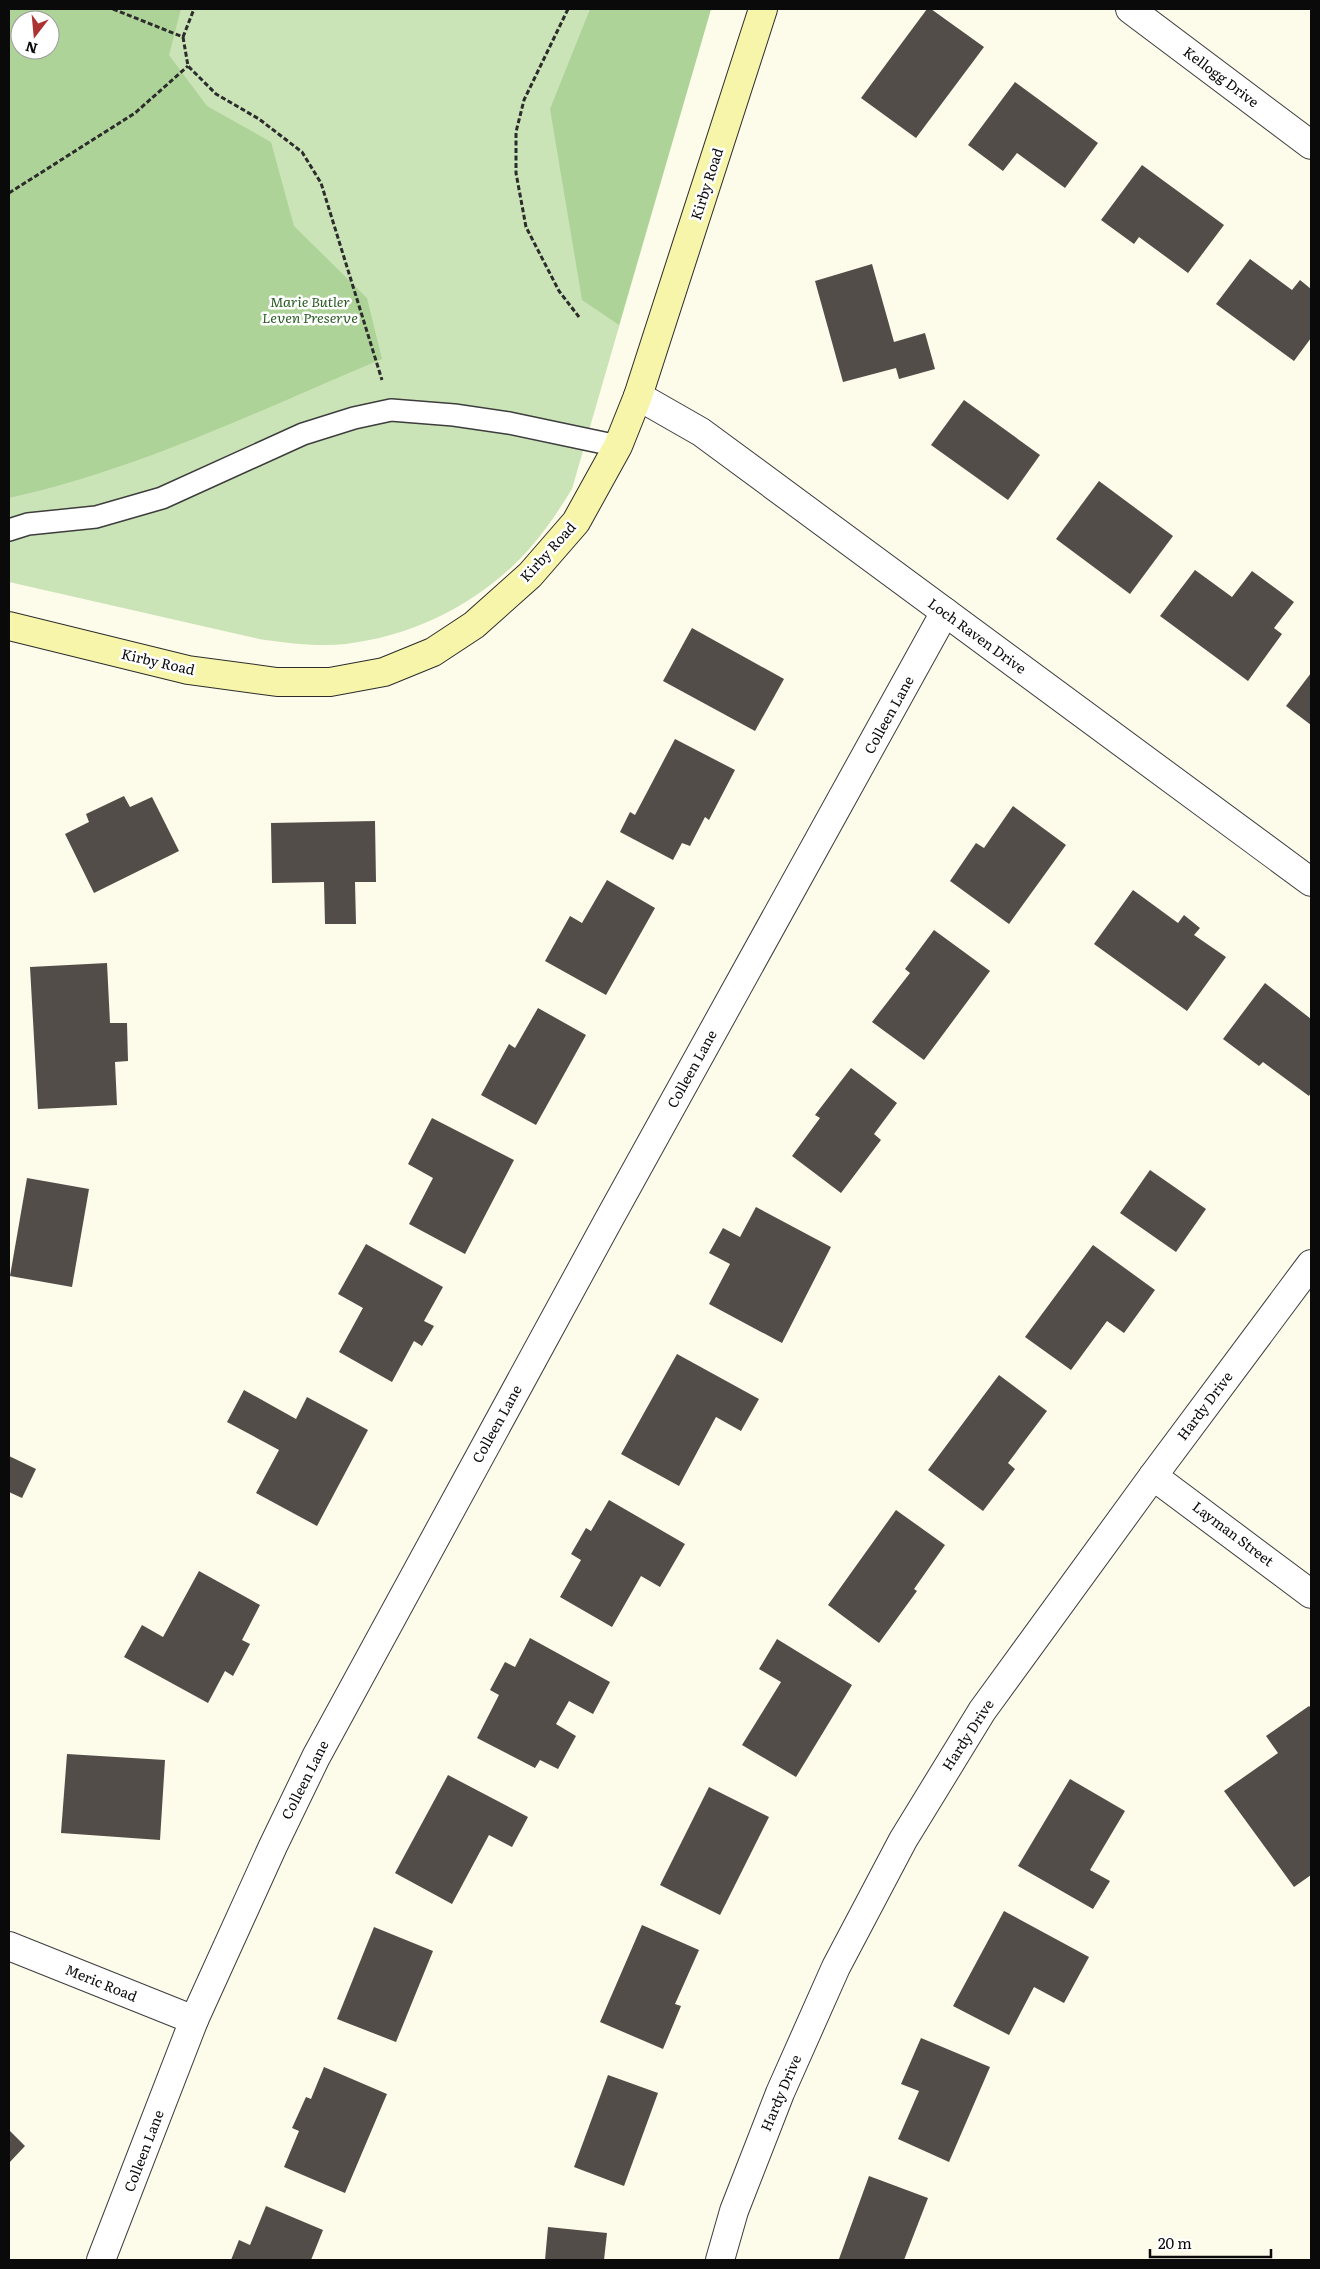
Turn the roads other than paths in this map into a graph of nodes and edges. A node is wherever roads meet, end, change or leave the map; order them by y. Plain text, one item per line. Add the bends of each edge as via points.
1 (763, 9) edge
2 (1130, 9) edge
3 (1311, 145) edge
4 (638, 396) junction
5 (618, 446) junction
6 (9, 530) edge
7 (945, 612) junction
8 (9, 626) edge
9 (1311, 882) edge
10 (1311, 1264) edge
11 (1153, 1476) junction
12 (1311, 1594) edge
13 (9, 1946) edge
14 (194, 2020) junction
15 (101, 2260) edge
16 (720, 2260) edge

1 - 4 main road, Kirby Road
2 - 3 street, Kellogg Drive
4 - 5 main road, Kirby Road
4 - 7 street, Loch Raven Drive via 701,432
5 - 6 lane via 509,423 391,410 303,434 162,498 96,517 28,524
5 - 8 main road, Kirby Road via 576,522 530,575 474,624 433,652 384,672 330,682 277,682 188,670
7 - 9 street, Loch Raven Drive
7 - 14 street, Colleen Lane via 316,1757
10 - 11 street, Hardy Drive
11 - 12 street, Layman Street
11 - 16 street, Hardy Drive via 982,1712 903,1840 836,1966 780,2093 734,2211
13 - 14 street, Meric Road
14 - 15 street, Colleen Lane

